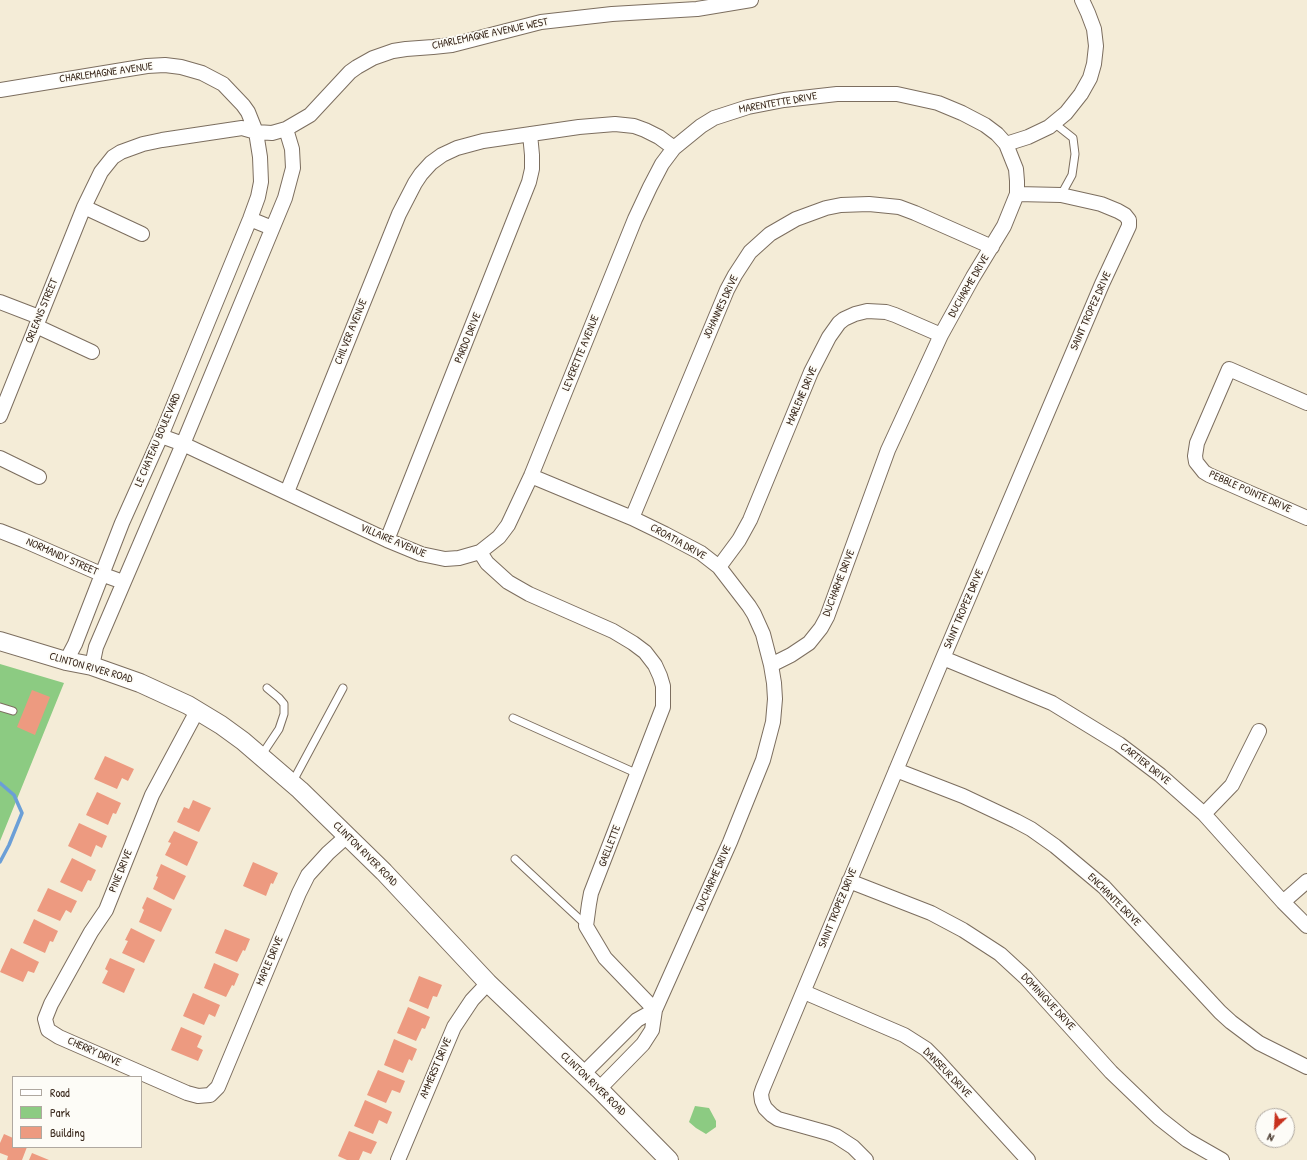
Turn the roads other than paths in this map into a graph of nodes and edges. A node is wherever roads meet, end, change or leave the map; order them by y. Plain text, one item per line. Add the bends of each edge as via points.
1 (751, 0) edge
2 (1082, 0) edge
3 (0, 90) edge
4 (1054, 123) junction
5 (286, 129) junction
6 (256, 132) junction
7 (530, 134) junction
8 (1006, 144) junction
9 (674, 148) junction
10 (1017, 194) junction
11 (1061, 195) junction
12 (84, 207) junction
13 (250, 219) junction
14 (272, 228) junction
15 (142, 234) dead end
16 (992, 247) junction
17 (0, 302) edge
18 (38, 321) junction
19 (941, 335) junction
20 (92, 352) dead end
21 (1307, 403) edge
22 (0, 416) edge
23 (161, 436) junction
24 (183, 444) junction
25 (0, 458) edge
26 (531, 476) junction
27 (39, 477) dead end
28 (287, 492) junction
29 (632, 518) junction
30 (1307, 518) edge
31 (0, 531) edge
32 (388, 540) junction
33 (480, 552) junction
34 (719, 567) junction
35 (101, 574) junction
36 (123, 582) junction
37 (0, 642) edge
38 (943, 658) junction
39 (66, 661) junction
40 (771, 664) junction
41 (92, 666) junction
42 (267, 688) dead end
43 (343, 688) dead end
44 (0, 707) edge
45 (13, 711) dead end
46 (197, 711) junction
47 (513, 718) dead end
48 (1259, 731) dead end
49 (260, 756) junction
50 (896, 770) junction
51 (638, 774) junction
52 (292, 783) junction
53 (1204, 814) junction
54 (347, 836) junction
55 (515, 859) dead end
56 (849, 881) junction
57 (1307, 881) edge
58 (1283, 902) junction
59 (586, 926) junction
60 (1307, 926) edge
61 (488, 983) junction
62 (804, 992) junction
63 (655, 1010) junction
64 (48, 1030) joint
65 (1307, 1067) edge
66 (583, 1074) junction
67 (599, 1089) junction
68 (210, 1095) joint
69 (398, 1160) edge
70 (669, 1160) edge
71 (866, 1160) edge
72 (1028, 1160) edge
73 (1222, 1160) edge

1 - 5 street, CHARLEMAGNE AVENUE WEST via 697,9 612,14 541,22 452,45 393,51 373,58 350,72 310,115
2 - 4 street via 1094,29 1094,64 1081,94
3 - 6 street, CHARLEMAGNE AVENUE via 147,66 181,67 202,73 223,84 246,108
4 - 8 street via 1028,137
4 - 11 lane via 1072,138 1075,154 1072,175
5 - 6 street, CHARLEMAGNE AVENUE WEST via 272,133
5 - 14 street via 292,149 293,168 285,198
6 - 12 street, ORLEANS STREET via 242,128 162,140 129,148 108,163
6 - 13 street, LE CHATEAU BOULEVARD via 261,182
7 - 9 street via 625,124 659,137
7 - 28 street, CHILVER AVENUE via 457,148 442,155 421,174 399,214
7 - 32 street, PARDO DRIVE via 532,169 529,182
8 - 9 street, MARENTETTE DRIVE via 985,125 938,103 898,94 844,94 784,100 734,110 701,126
8 - 10 street, DUCHARME DRIVE via 1016,168
9 - 26 street, LEVERETTE AVENUE via 662,164 635,219
10 - 11 street, SAINT TROPEZ DRIVE
10 - 16 street, DUCHARME DRIVE
11 - 38 street, SAINT TROPEZ DRIVE via 1101,204 1118,211 1129,220 1129,226
12 - 15 street
12 - 18 street, ORLEANS STREET
13 - 14 street
13 - 23 street, LE CHATEAU BOULEVARD
14 - 24 street
16 - 19 street, DUCHARME DRIVE
16 - 29 street, JOHANNES DRIVE via 915,212 899,207 869,204 826,208 796,219 770,234 750,252 727,290
17 - 18 street
18 - 20 street
18 - 22 street, ORLEANS STREET
19 - 34 street, MARLENE DRIVE via 882,312 867,311 855,314 839,323 811,372 750,520
19 - 40 street, DUCHARME DRIVE via 888,450 827,617 809,643
21 - 30 street, PEBBLE POINTE DRIVE via 1229,369 1195,450 1196,462 1204,472
23 - 24 street, VILLAIRE AVENUE
23 - 35 street, LE CHATEAU BOULEVARD
24 - 28 street, VILLAIRE AVENUE
24 - 36 street
25 - 27 street
26 - 29 street, CROATIA DRIVE
26 - 33 street, LEVERETTE AVENUE via 508,525 499,537
28 - 32 street, VILLAIRE AVENUE
29 - 34 street, CROATIA DRIVE via 701,553
31 - 35 street, NORMANDY STREET
32 - 33 street, VILLAIRE AVENUE via 421,554 445,559
33 - 51 street, GAELLETTE via 487,563 508,582 613,631 645,652 655,665 663,686 663,707
34 - 40 street, CROATIA DRIVE via 754,614 763,634
35 - 36 street, NORMANDY STREET
35 - 39 street, LE CHATEAU BOULEVARD via 75,644
36 - 41 street via 96,647
37 - 39 street, CLINTON RIVER ROAD
38 - 50 street, SAINT TROPEZ DRIVE
38 - 53 street, CARTIER DRIVE via 1052,703 1119,744 1160,775
39 - 41 street, CLINTON RIVER ROAD
40 - 63 street, DUCHARME DRIVE via 774,706 763,760 730,842
41 - 46 street, CLINTON RIVER ROAD via 164,693
42 - 49 lane via 284,704 284,714 279,729
43 - 52 lane
44 - 45 lane
46 - 49 street, CLINTON RIVER ROAD via 243,741
46 - 64 street, PINE DRIVE via 152,795 106,910 51,1004 45,1019
47 - 51 lane
48 - 53 street via 1232,784
49 - 52 street, CLINTON RIVER ROAD
50 - 56 street, SAINT TROPEZ DRIVE
50 - 65 street, ENCHANTE DRIVE via 963,796 1016,821 1055,846 1104,887 1220,1012 1259,1043
51 - 59 street, GAELLETTE via 591,893
52 - 54 street, CLINTON RIVER ROAD
53 - 58 street, CARTIER DRIVE
54 - 61 street, CLINTON RIVER ROAD
54 - 68 street, MAPLE DRIVE via 308,876 299,893 218,1087
55 - 59 lane
56 - 62 street, SAINT TROPEZ DRIVE
56 - 73 street, DOMINIQUE DRIVE via 931,913 1000,954 1025,976 1111,1072 1158,1118 1187,1140
57 - 58 street
58 - 60 street, CARTIER DRIVE
59 - 63 street via 605,958
61 - 66 street, CLINTON RIVER ROAD
61 - 69 street, AMMERST DRIVE via 472,1000 454,1027
62 - 71 street, SAINT TROPEZ DRIVE via 763,1088 762,1101 765,1108 778,1120 836,1136 853,1147
62 - 72 street, DANSEUR DRIVE via 904,1035 926,1049
63 - 66 street via 637,1020
63 - 67 street, DUCHARME DRIVE via 652,1030
64 - 68 street, CHERRY DRIVE via 187,1093 198,1096
66 - 67 street, CLINTON RIVER ROAD
67 - 70 street, CLINTON RIVER ROAD

